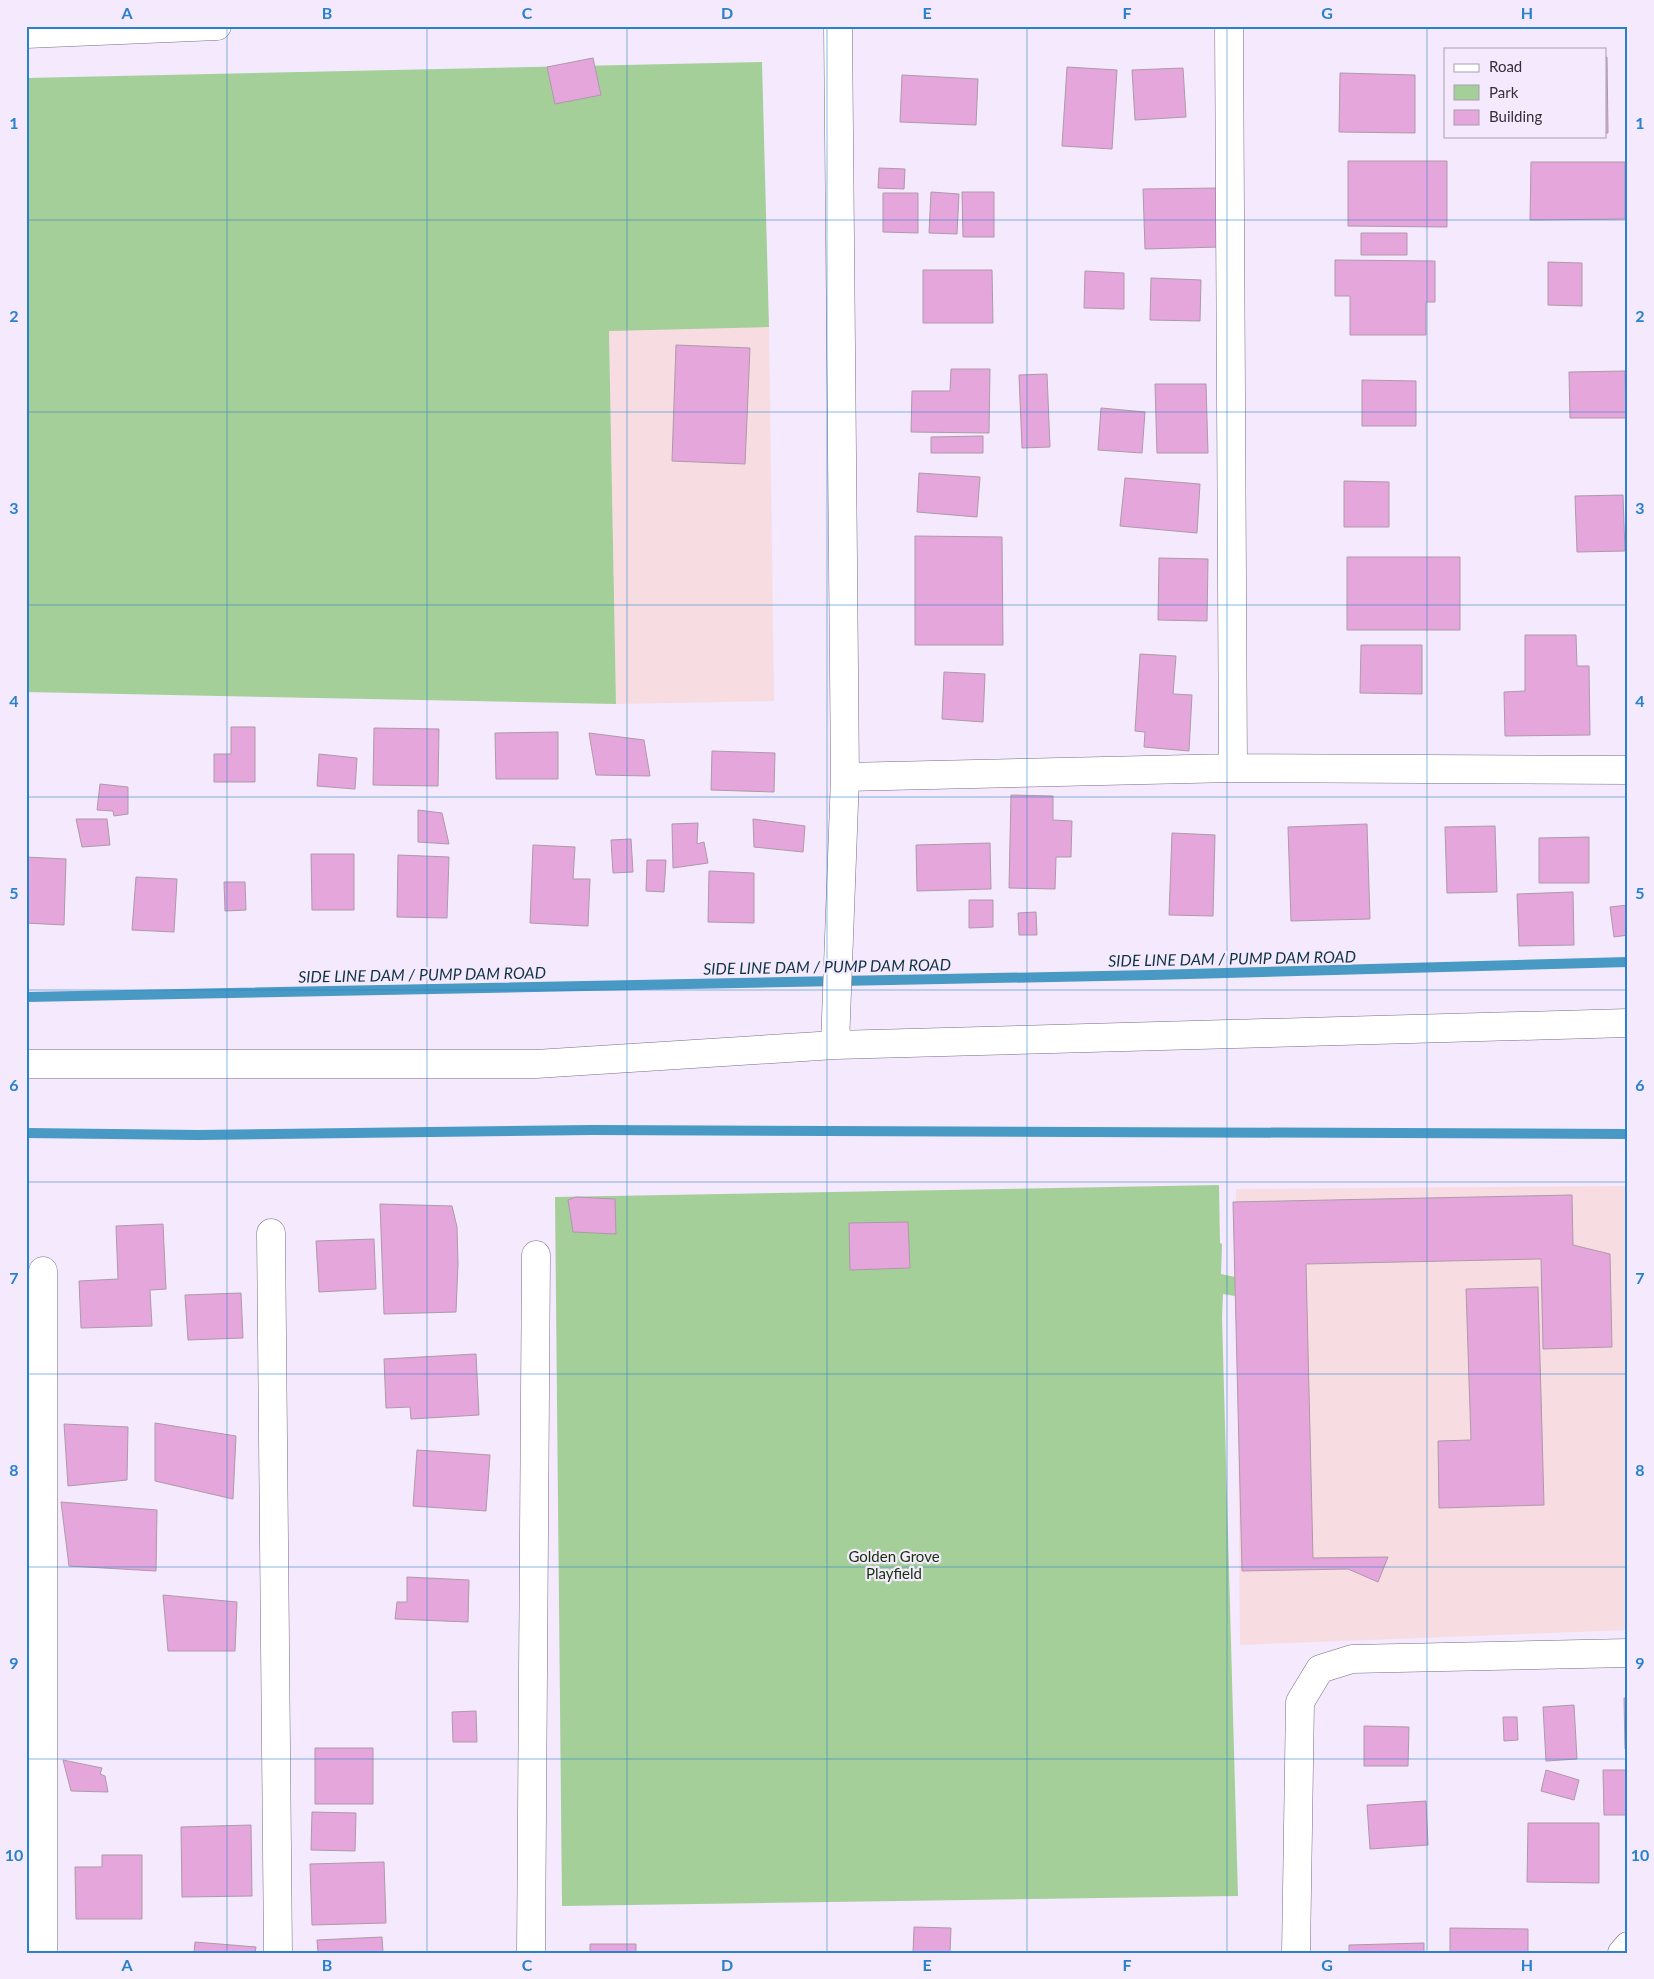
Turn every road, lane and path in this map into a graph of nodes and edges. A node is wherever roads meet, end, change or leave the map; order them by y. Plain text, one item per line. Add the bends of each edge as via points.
1 (217, 26) edge
2 (838, 26) edge
3 (1229, 26) edge
4 (26, 34) edge
5 (1233, 768) junction
6 (1628, 770) edge
7 (845, 777) junction
8 (1628, 1023) edge
9 (834, 1044) junction
10 (26, 1064) edge
11 (271, 1233) dead end
12 (536, 1255) dead end
13 (43, 1271) dead end
14 (1628, 1653) edge
15 (1628, 1946) edge
16 (43, 1953) edge
17 (278, 1953) edge
18 (531, 1953) edge
19 (1296, 1953) edge
20 (1622, 1953) edge

1 - 4 street
2 - 7 street
3 - 5 street
5 - 6 street
5 - 7 street
7 - 9 street
8 - 9 street
9 - 10 street via 536,1064
11 - 17 street
12 - 18 street
13 - 16 street
14 - 19 street via 1352,1659 1320,1669 1300,1702
15 - 20 street

